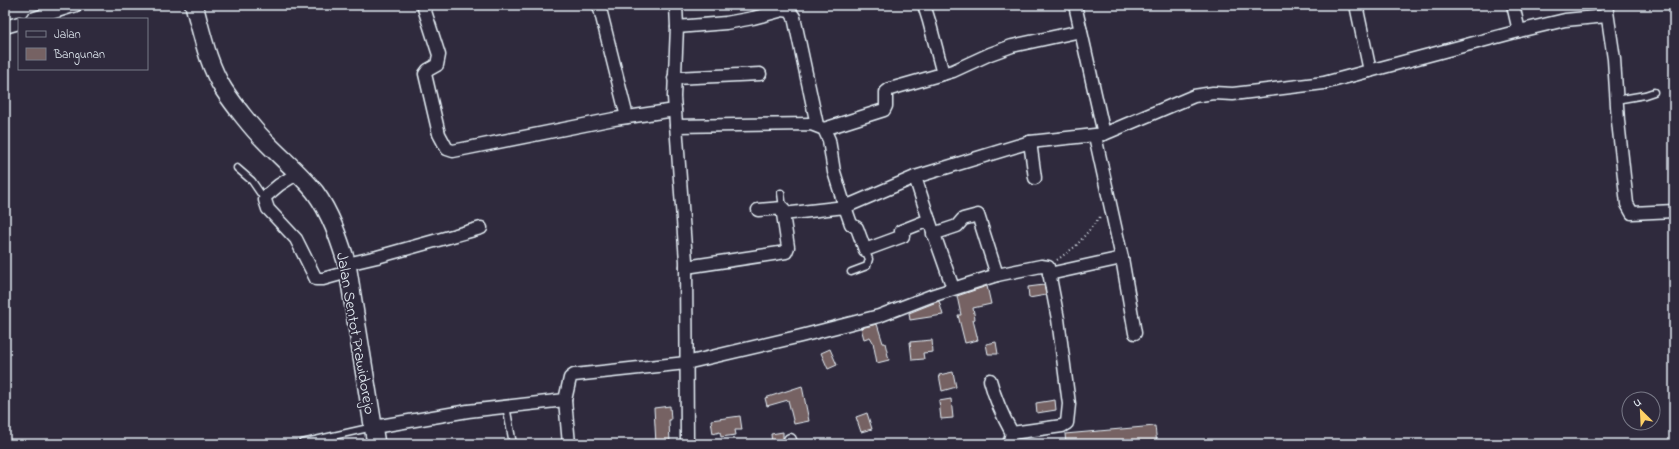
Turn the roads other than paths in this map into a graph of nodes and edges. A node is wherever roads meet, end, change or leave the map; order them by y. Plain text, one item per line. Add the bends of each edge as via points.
1 (76, 5) edge
2 (194, 5) edge
3 (423, 5) edge
4 (599, 5) edge
5 (676, 5) edge
6 (924, 5) edge
7 (1075, 5) edge
8 (1356, 5) edge
9 (1513, 5) edge
10 (1606, 10) edge
11 (35, 18) edge
12 (18, 23) edge
13 (677, 27) junction
14 (5, 28) edge
15 (1081, 31) junction
16 (1519, 31) junction
17 (1370, 72) junction
18 (760, 74) dead end
19 (943, 74) junction
20 (674, 78) junction
21 (1654, 92) dead end
22 (1616, 100) junction
23 (675, 110) junction
24 (627, 117) junction
25 (676, 126) junction
26 (820, 127) junction
27 (1100, 135) junction
28 (1030, 142) junction
29 (237, 168) dead end
30 (296, 175) junction
31 (915, 177) junction
32 (1035, 178) dead end
33 (781, 193) dead end
34 (265, 200) junction
35 (845, 207) junction
36 (758, 210) dead end
37 (783, 211) junction
38 (1674, 211) edge
39 (929, 220) junction
40 (481, 228) dead end
41 (933, 234) junction
42 (865, 250) junction
43 (1122, 258) junction
44 (686, 267) junction
45 (344, 270) junction
46 (1049, 270) junction
47 (851, 272) dead end
48 (997, 275) junction
49 (953, 288) junction
50 (1135, 333) dead end
51 (686, 363) junction
52 (990, 380) dead end
53 (565, 400) junction
54 (506, 406) junction
55 (371, 428) junction
56 (1010, 438) edge
57 (302, 443) edge
58 (376, 444) edge
59 (513, 444) edge
60 (569, 444) edge
61 (687, 444) edge

1 - 11 street
2 - 30 main road, Jalan Sentot Prawidorejo via 208,54 225,91
3 - 24 street via 439,55 437,64 424,74 439,134 447,149 453,151 475,148
4 - 24 street
5 - 13 street
6 - 19 street
7 - 15 street
8 - 17 street
9 - 16 street
10 - 16 street
10 - 22 street via 1614,59
12 - 14 street
13 - 20 street
13 - 26 street via 726,23 784,10 790,11 794,16
15 - 19 street via 1012,46
15 - 27 street
16 - 17 street via 1394,63
17 - 27 street via 1324,83 1194,96
18 - 20 street
19 - 26 street via 888,90 884,110
20 - 23 street
21 - 22 lane
22 - 38 street via 1629,210 1639,214
23 - 24 street
23 - 25 street
25 - 26 street
25 - 44 street
26 - 35 street via 829,140 834,172
27 - 28 street
27 - 43 street
28 - 31 street
28 - 32 street
29 - 34 lane via 252,181
30 - 34 street via 279,185
30 - 45 main road, Jalan Sentot Prawidorejo via 315,193 329,215 340,240
31 - 35 street
31 - 39 street
33 - 37 lane
34 - 45 street via 268,209 296,239 316,279 323,279
35 - 37 street
35 - 42 street via 851,224 857,228
36 - 37 street
37 - 44 street via 788,247 786,252
39 - 41 street
39 - 42 street via 900,230 903,236
40 - 45 street via 377,257
41 - 48 street via 978,215
41 - 49 street
42 - 47 lane via 869,259 867,266
43 - 46 street
43 - 50 street
44 - 51 street
45 - 55 main road, Jalan Sentot Prawidorejo
46 - 48 street via 1041,266
46 - 56 street via 1069,404 1067,423
48 - 49 street
49 - 51 street via 879,316
51 - 53 street via 574,374 570,378
51 - 61 street
52 - 56 street via 994,398
53 - 54 street
53 - 60 street
54 - 55 street via 468,410
54 - 59 lane
55 - 57 lane
55 - 58 main road, Jalan Sentot Prawidorejo

